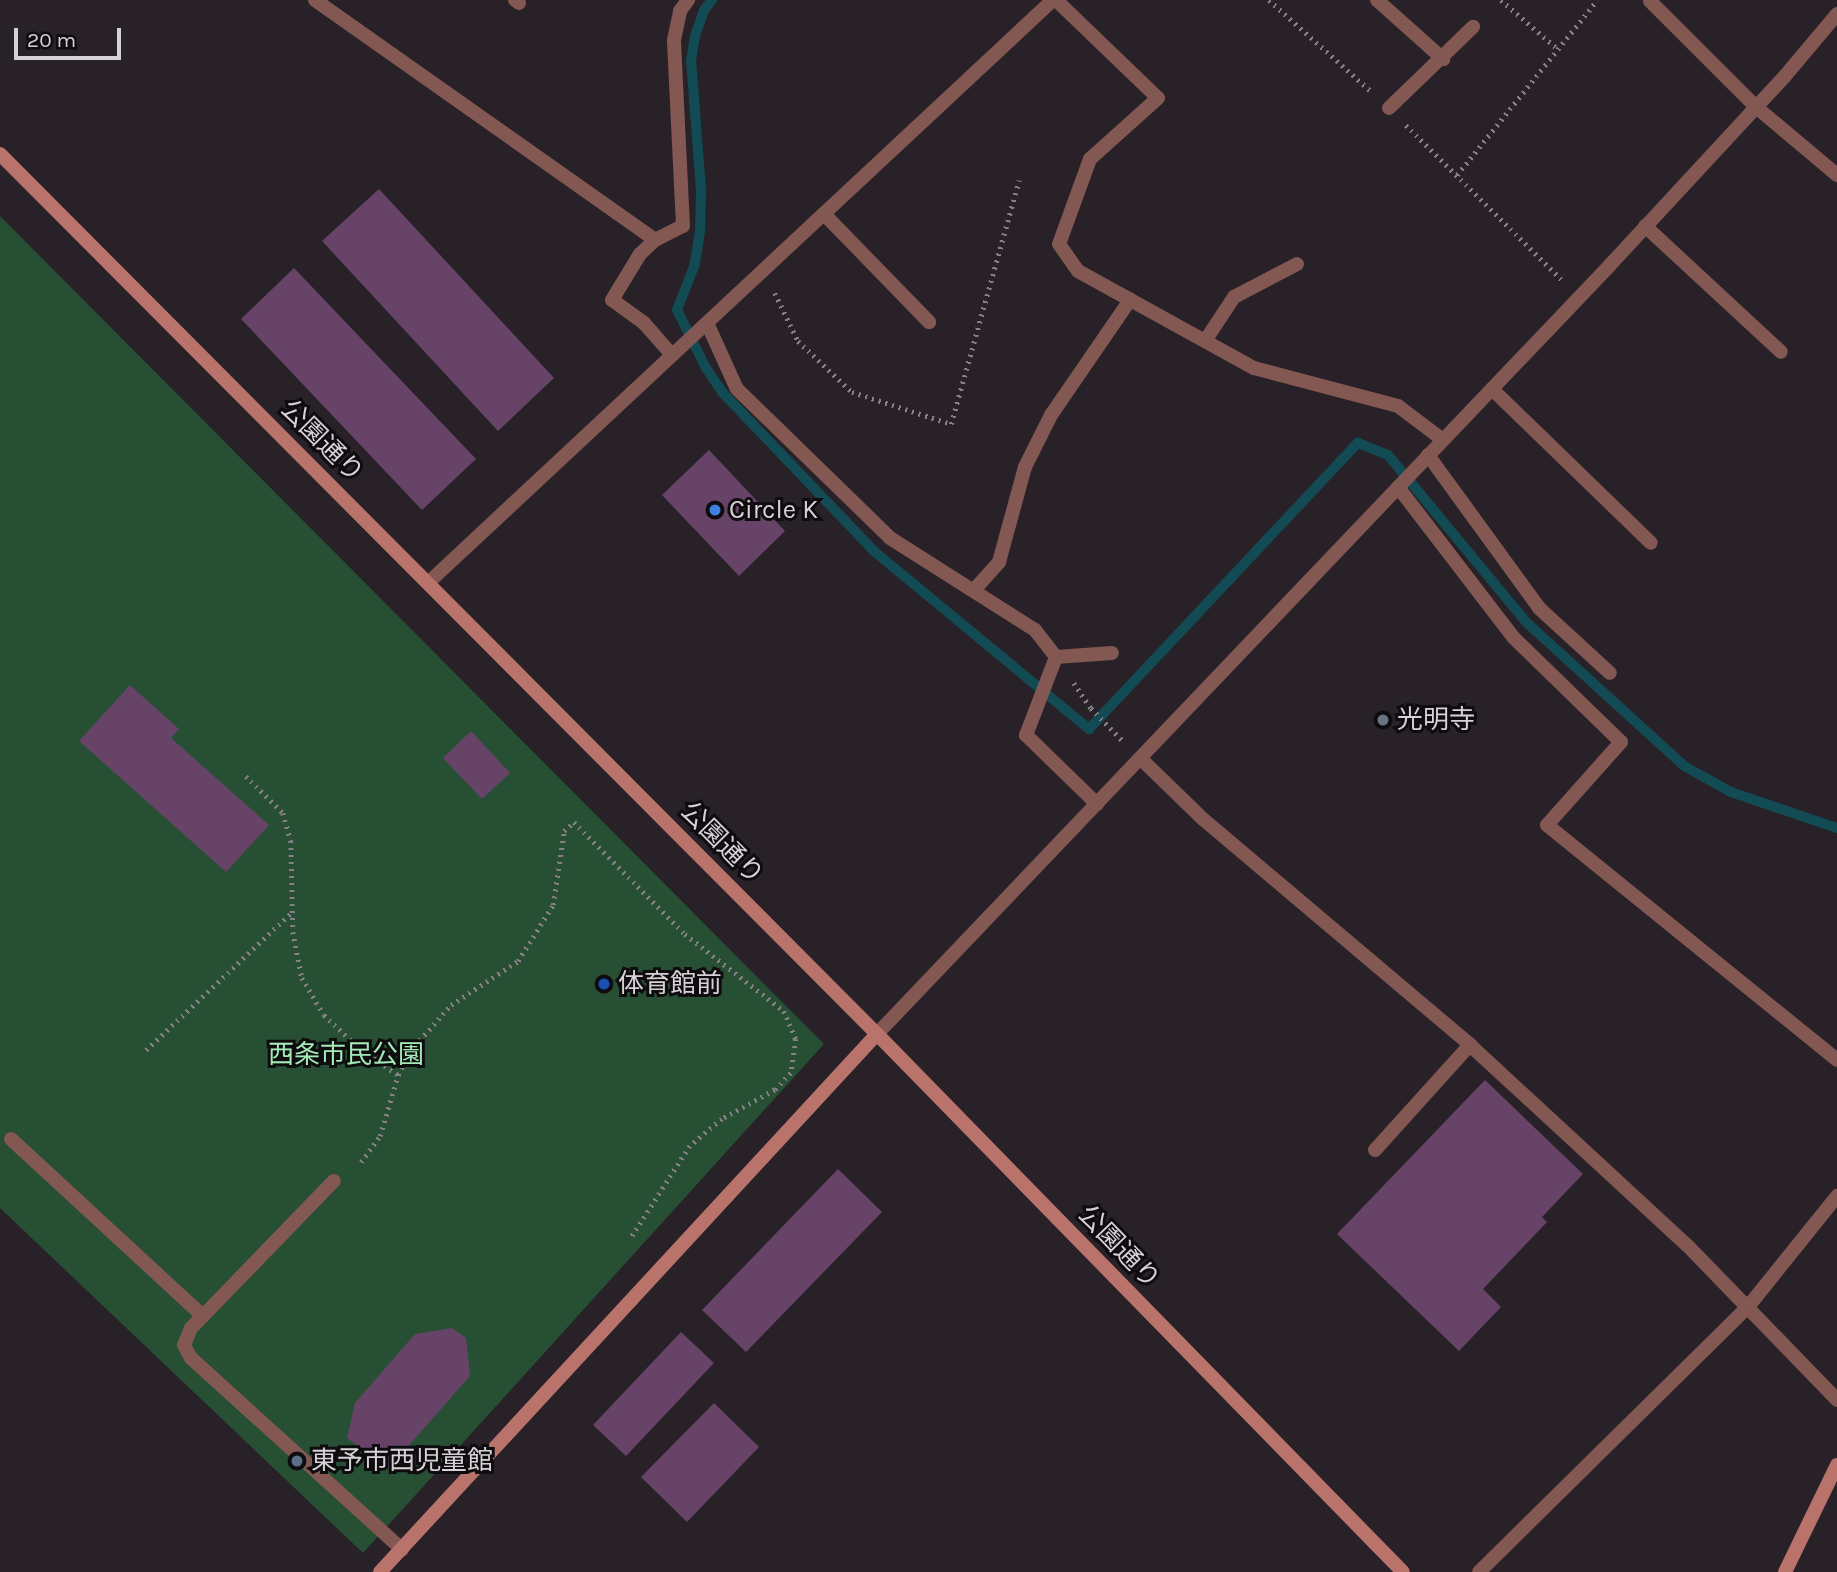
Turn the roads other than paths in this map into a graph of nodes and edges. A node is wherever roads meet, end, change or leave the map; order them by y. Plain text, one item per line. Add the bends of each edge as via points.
1 (315, 0) edge
2 (688, 0) edge
3 (1054, 0) edge
4 (1377, 0) edge
5 (1650, 1) edge
6 (1837, 14) edge
7 (1473, 27) dead end
8 (1443, 59) junction
9 (1756, 107) junction
10 (1390, 108) road end
11 (0, 154) edge
12 (1837, 175) edge
13 (824, 214) junction
14 (1646, 226) junction
15 (655, 240) junction
16 (1297, 264) dead end
17 (1130, 300) junction
18 (929, 322) dead end
19 (707, 323) junction
20 (1205, 341) junction
21 (1781, 352) dead end
22 (672, 355) junction
23 (1492, 388) junction
24 (1443, 440) junction
25 (1426, 458) junction
26 (1399, 486) junction
27 (1651, 543) dead end
28 (429, 582) junction
29 (974, 590) junction
30 (1112, 653) dead end
31 (1056, 657) junction
32 (1610, 673) dead end
33 (1140, 758) junction
34 (1097, 804) junction
35 (877, 1034) junction
36 (1470, 1045) junction
37 (1837, 1060) edge
38 (11, 1139) dead end
39 (1375, 1150) dead end
40 (334, 1181) dead end
41 (1837, 1196) edge
42 (1747, 1308) junction
43 (203, 1316) junction
44 (1837, 1400) edge
45 (1837, 1465) edge
46 (402, 1549) junction
47 (380, 1572) edge
48 (1403, 1572) edge
49 (1479, 1572) edge
50 (1785, 1572) edge

1 - 15 street
2 - 15 street via 680,11 674,40 683,226
3 - 13 street
3 - 17 street via 1158,99 1090,159 1059,244 1078,271
4 - 8 street
5 - 9 street
6 - 9 street
7 - 8 street
8 - 10 street
9 - 12 street
9 - 14 street
11 - 28 street, 公園通り
13 - 18 street
13 - 19 street
14 - 21 street
14 - 23 street
15 - 22 street via 640,254 611,300 644,323
16 - 20 street via 1234,297
17 - 20 street
17 - 29 street via 1051,415 1025,467 999,562
19 - 22 street
19 - 29 street via 737,389 890,538
20 - 24 street via 1254,368 1398,406
22 - 28 street
23 - 24 street
23 - 27 street
24 - 25 street
25 - 26 street
25 - 32 street via 1539,608
26 - 33 street
26 - 37 street via 1514,638 1621,742 1548,825
28 - 35 street, 公園通り
29 - 31 street via 1035,630
30 - 31 street
31 - 34 street via 1026,735
33 - 34 street
33 - 36 street via 1203,819
34 - 35 street
35 - 46 street
35 - 48 street, 公園通り
36 - 39 street
36 - 42 street via 1687,1245
38 - 43 street
40 - 43 street
41 - 42 street
42 - 44 street
42 - 49 street
43 - 46 street via 184,1345 191,1358
45 - 50 street
46 - 47 street

